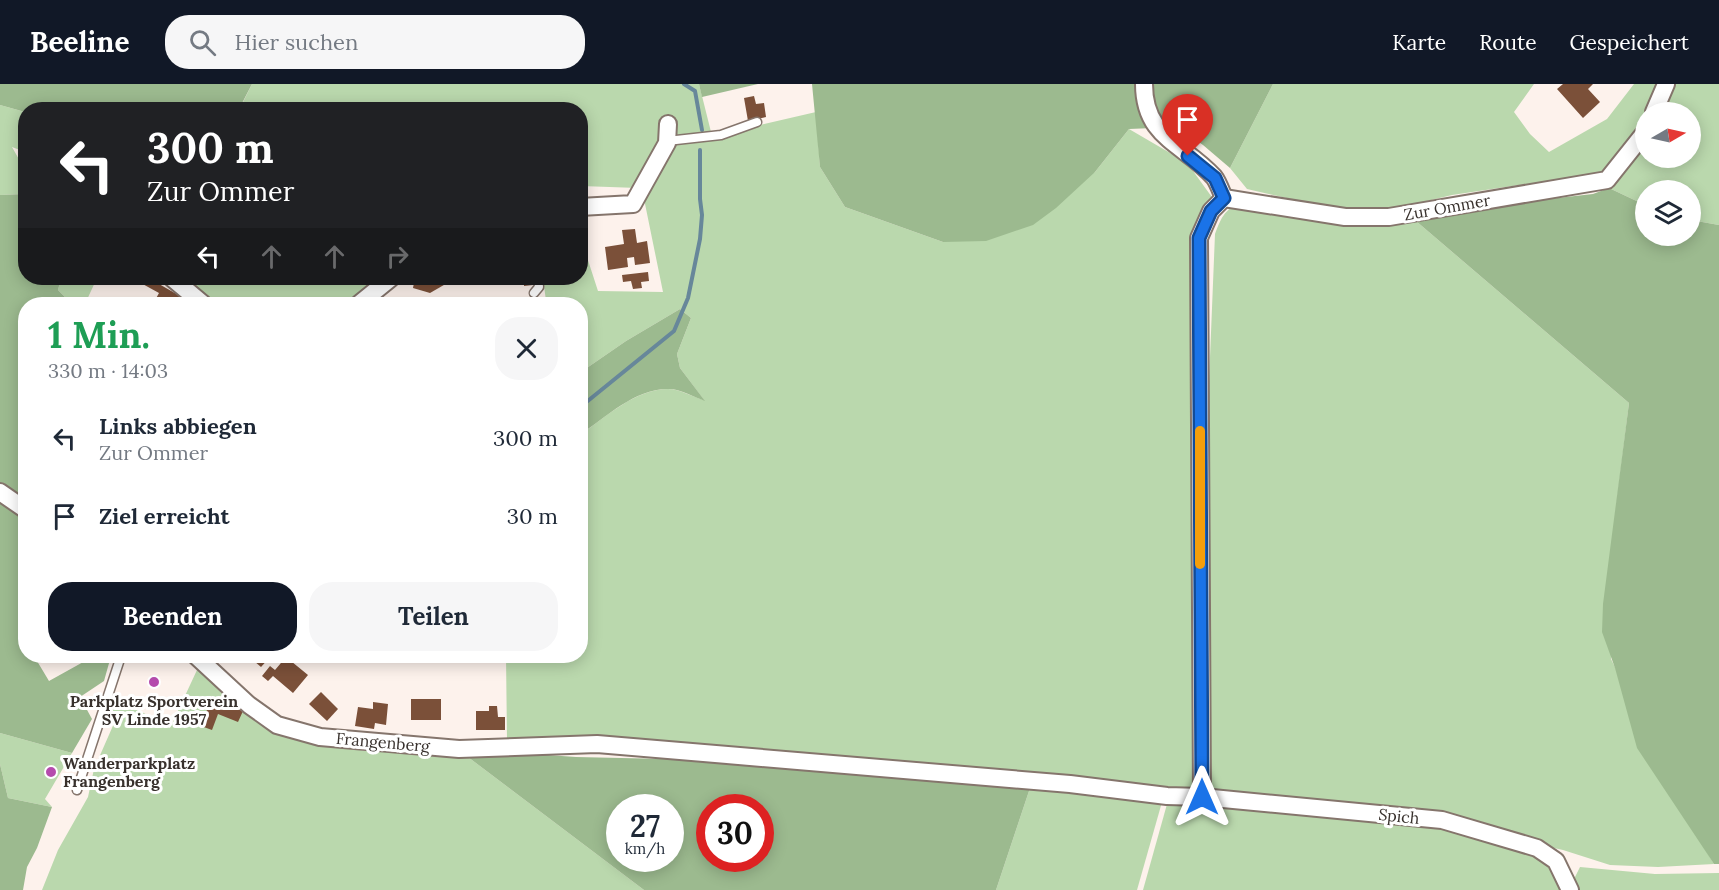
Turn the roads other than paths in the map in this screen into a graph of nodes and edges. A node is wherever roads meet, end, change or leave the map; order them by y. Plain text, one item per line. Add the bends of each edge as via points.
1 (1144, 84) edge
2 (1666, 84) edge
3 (1658, 102) edge
4 (757, 122) dead end
5 (668, 133) joint
6 (1635, 144) edge
7 (1224, 198) junction
8 (588, 207) edge
9 (180, 285) edge
10 (382, 285) edge
11 (539, 285) edge
12 (534, 293) dead end
13 (195, 297) edge
14 (368, 297) edge
15 (0, 492) edge
16 (18, 504) edge
17 (119, 663) edge
18 (204, 663) edge
19 (77, 790) dead end
20 (1202, 797) junction
21 (1570, 890) edge

1 - 7 street via 1144,100 1155,126 1215,178
2 - 3 street
4 - 5 lane via 721,135
5 - 8 street via 633,204
6 - 7 street, Zur Ommer via 1607,180 1389,217 1346,216
7 - 20 street via 1211,211 1199,238
9 - 13 street
10 - 14 street
11 - 12 lane
15 - 16 street
17 - 19 lane
18 - 20 street, Frangenberg via 249,705 278,725 320,737 459,749 597,744
20 - 21 street, Spich via 1442,820 1537,848 1556,861

